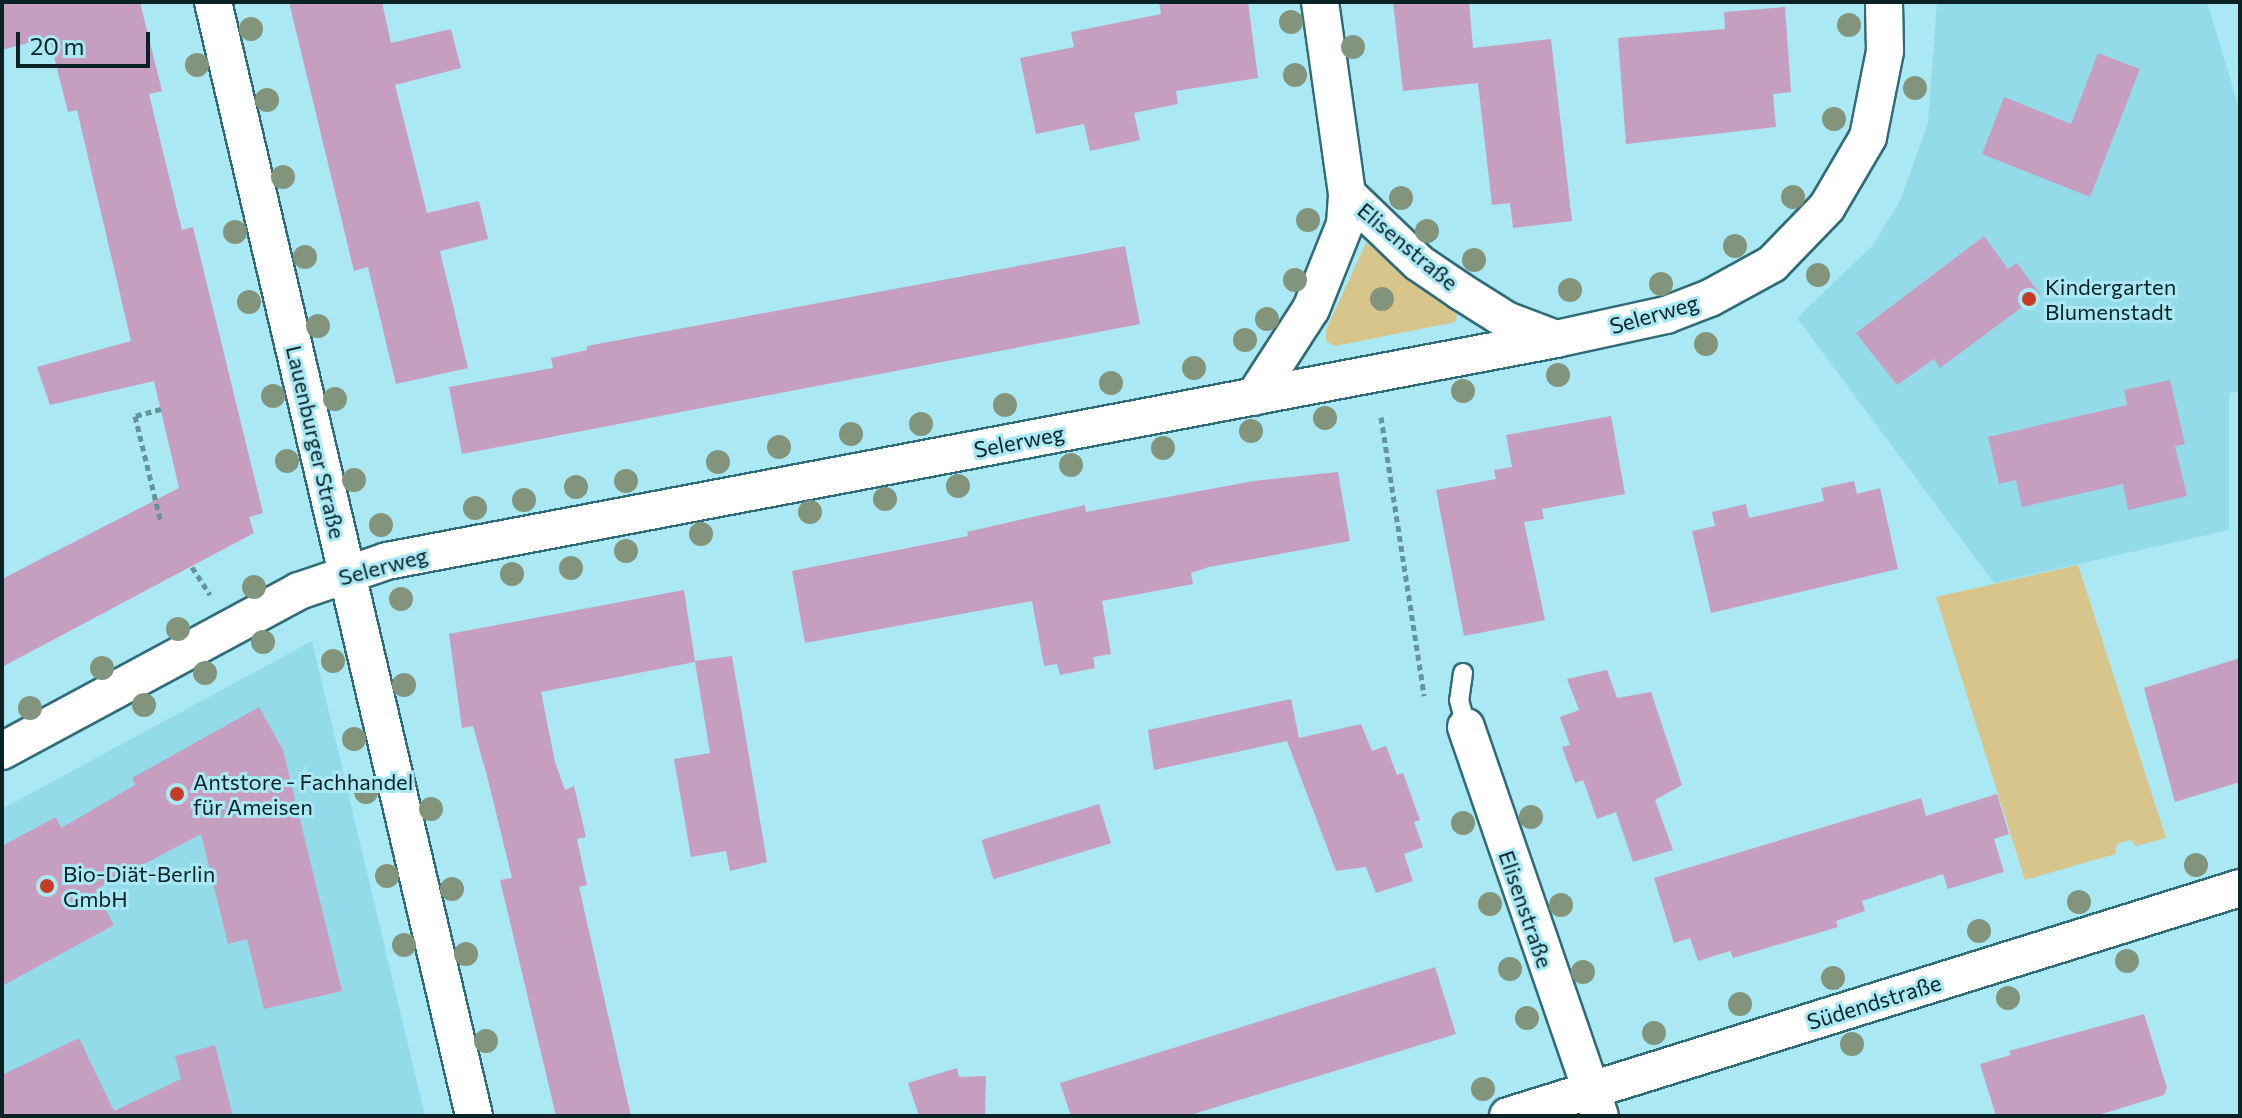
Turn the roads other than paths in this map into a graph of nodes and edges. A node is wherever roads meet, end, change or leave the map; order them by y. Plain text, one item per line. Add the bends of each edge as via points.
1 (213, 2) edge
2 (1320, 2) edge
3 (1884, 2) edge
4 (1347, 194) junction
5 (1556, 339) junction
6 (1254, 397) junction
7 (347, 573) junction
8 (1463, 673) dead end
9 (1466, 727) joint
10 (2, 751) edge
11 (2240, 888) edge
12 (1594, 1104) edge
13 (474, 1116) edge
14 (1508, 1116) edge

1 - 7 street, Lauenburger Straße
2 - 4 street, Elisenstraße
3 - 5 street, Selerweg via 1885,51 1868,137 1827,207 1772,264 1695,304
4 - 5 street, Elisenstraße via 1419,263 1506,320
4 - 6 street, Elisenstraße via 1333,262 1289,349
5 - 6 street, Selerweg
6 - 7 street, Selerweg via 491,540
7 - 10 street, Selerweg via 299,591
7 - 13 street, Lauenburger Straße
8 - 9 lane via 1459,700
9 - 12 street, Elisenstraße
11 - 12 street, Südendstraße
12 - 14 street, Südendstraße

